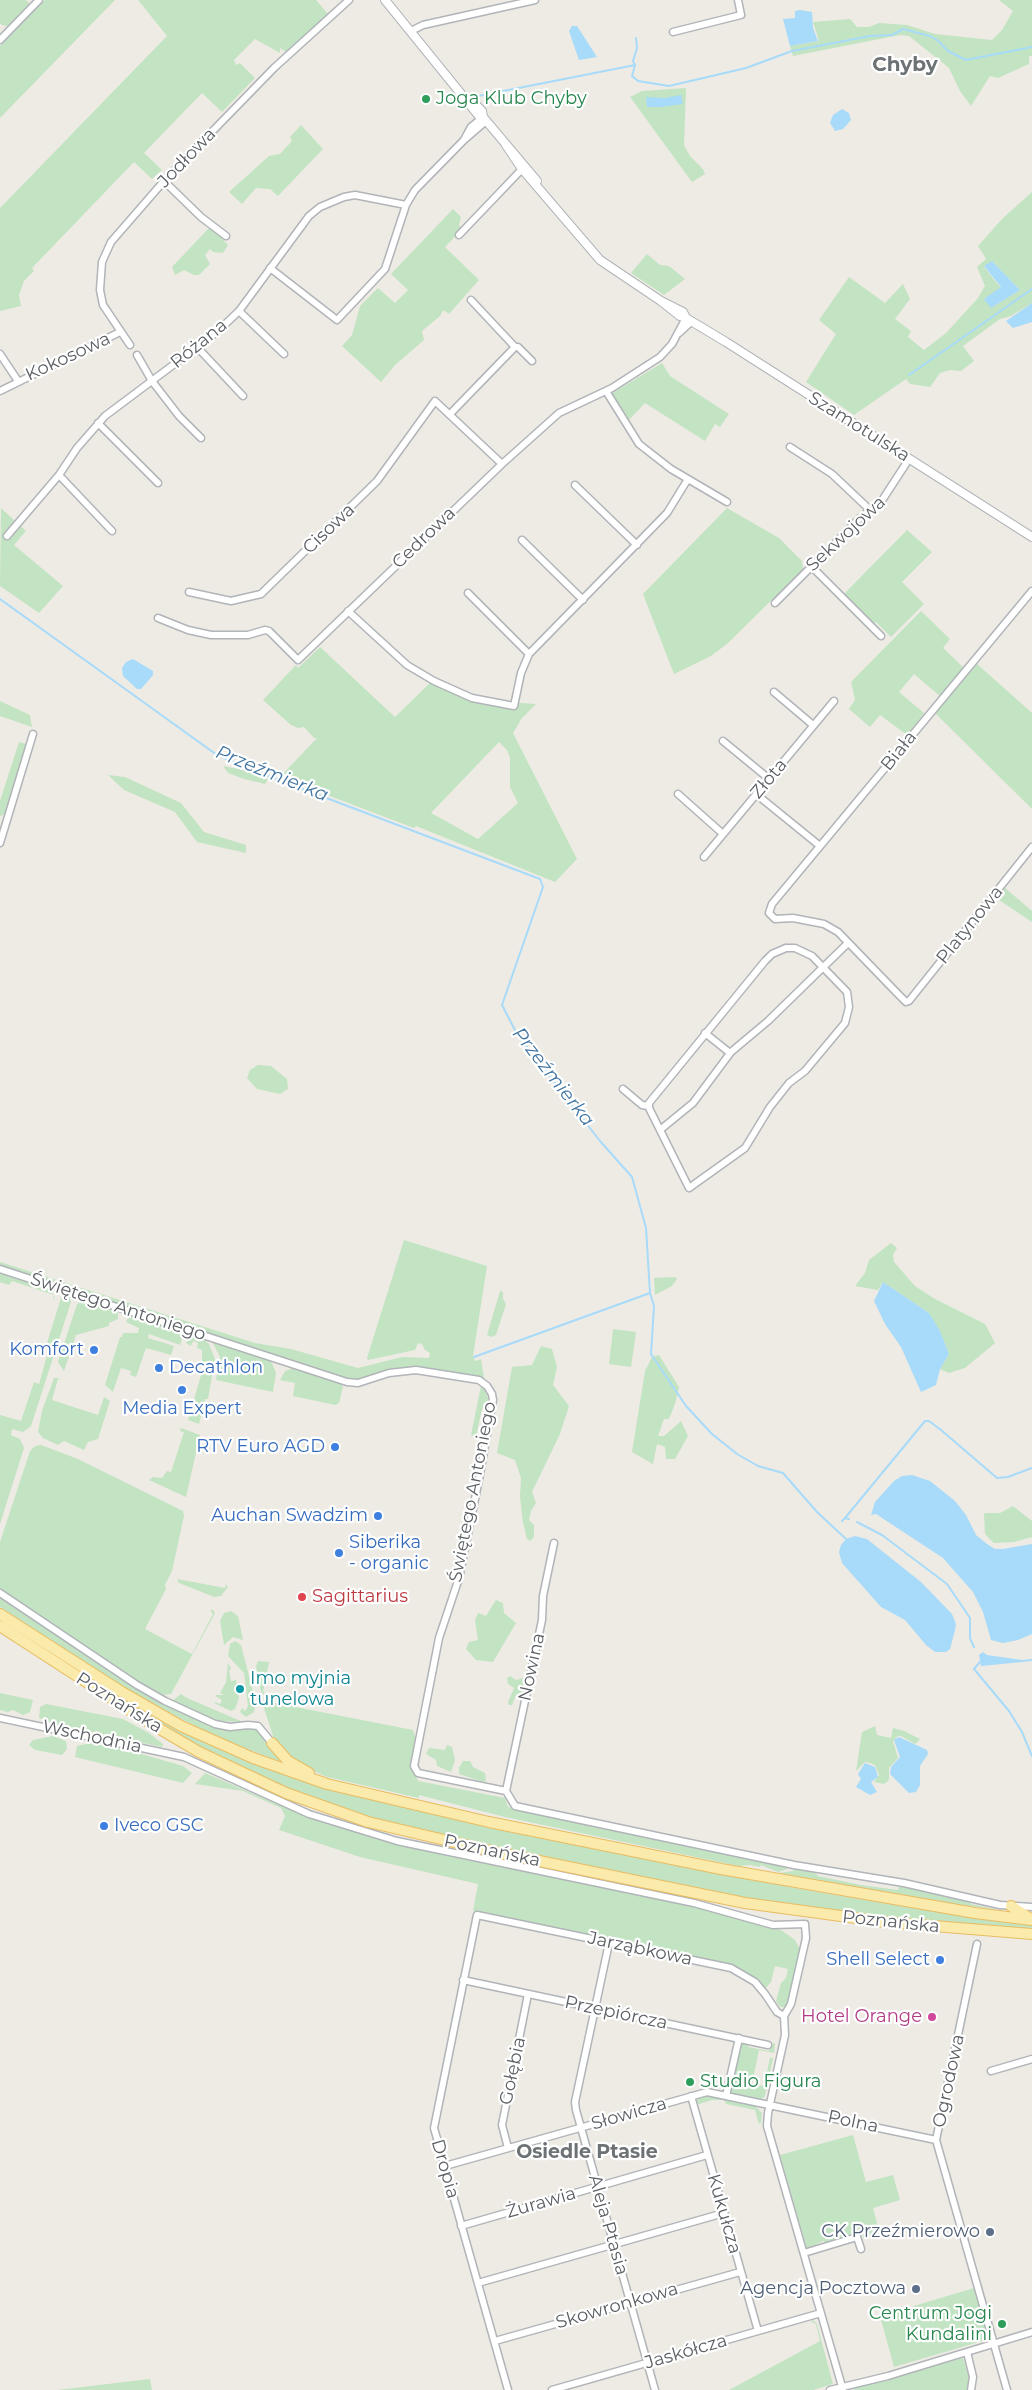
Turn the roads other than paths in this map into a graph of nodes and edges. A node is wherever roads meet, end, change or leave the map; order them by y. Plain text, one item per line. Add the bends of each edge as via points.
1 (349, 0) edge
2 (385, 0) edge
3 (535, 0) edge
4 (738, 0) edge
5 (36, 1) edge
6 (3, 31) edge
7 (411, 31) junction
8 (673, 32) dead end
9 (0, 40) edge
10 (484, 119) junction
11 (524, 167) junction
12 (164, 181) junction
13 (406, 204) junction
14 (459, 235) dead end
15 (226, 236) dead end
16 (270, 268) junction
17 (471, 300) dead end
18 (239, 311) junction
19 (689, 320) junction
20 (120, 332) junction
21 (130, 345) dead end
22 (197, 347) junction
23 (514, 347) junction
24 (0, 354) edge
25 (284, 354) dead end
26 (137, 355) dead end
27 (532, 362) dead end
28 (18, 381) junction
29 (152, 381) junction
30 (0, 391) edge
31 (606, 391) junction
32 (243, 396) dead end
33 (450, 414) junction
34 (98, 423) junction
35 (201, 438) dead end
36 (790, 447) dead end
37 (910, 459) junction
38 (502, 464) junction
39 (59, 475) junction
40 (688, 478) junction
41 (158, 483) dead end
42 (575, 485) dead end
43 (727, 502) dead end
44 (870, 509) junction
45 (112, 531) dead end
46 (7, 536) dead end
47 (1032, 537) edge
48 (522, 540) dead end
49 (637, 545) junction
50 (811, 566) junction
51 (1032, 591) edge
52 (189, 592) dead end
53 (468, 593) dead end
54 (583, 600) junction
55 (775, 603) dead end
56 (348, 611) junction
57 (158, 618) dead end
58 (881, 636) dead end
59 (530, 654) junction
60 (774, 692) dead end
61 (834, 702) dead end
62 (813, 725) junction
63 (33, 734) dead end
64 (723, 740) dead end
65 (768, 778) junction
66 (678, 794) dead end
67 (756, 794) junction
68 (723, 834) junction
69 (0, 843) edge
70 (820, 846) junction
71 (1032, 847) edge
72 (704, 857) dead end
73 (848, 943) junction
74 (824, 967) junction
75 (705, 1033) junction
76 (730, 1053) junction
77 (623, 1089) dead end
78 (648, 1106) junction
79 (660, 1130) junction
80 (0, 1269) edge
81 (554, 1543) dead end
82 (0, 1593) edge
83 (0, 1614) edge
84 (0, 1626) edge
85 (0, 1718) edge
86 (272, 1743) joint
87 (327, 1784) junction
88 (506, 1791) junction
89 (1011, 1906) junction
90 (1032, 1908) edge
91 (477, 1915) joint
92 (1032, 1919) edge
93 (1032, 1934) edge
94 (609, 1943) junction
95 (977, 1944) dead end
96 (463, 1980) junction
97 (528, 1994) junction
98 (595, 2008) junction
99 (784, 2016) junction
100 (738, 2038) junction
101 (768, 2044) dead end
102 (1032, 2059) edge
103 (991, 2071) dead end
104 (691, 2096) junction
105 (726, 2096) junction
106 (769, 2105) junction
107 (580, 2128) junction
108 (936, 2140) junction
109 (508, 2148) junction
110 (707, 2155) junction
111 (444, 2166) junction
112 (597, 2187) junction
113 (724, 2213) junction
114 (461, 2226) junction
115 (614, 2244) junction
116 (861, 2249) dead end
117 (804, 2253) junction
118 (740, 2272) junction
119 (478, 2283) junction
120 (630, 2303) junction
121 (821, 2313) junction
122 (758, 2331) junction
123 (1032, 2332) edge
124 (495, 2341) junction
125 (995, 2343) junction
126 (967, 2352) junction
127 (647, 2363) junction
128 (843, 2388) edge
129 (508, 2390) edge
130 (552, 2390) edge
131 (655, 2390) edge
132 (830, 2390) edge
133 (971, 2390) edge
134 (1007, 2390) edge

1 - 12 street, Jodłowa via 274,68
2 - 7 street, Szamotulska
3 - 7 street via 423,25
4 - 8 street via 741,15
5 - 6 street
6 - 9 street
7 - 10 street, Szamotulska via 456,86 482,111
10 - 11 street, Szamotulska
10 - 13 street via 471,126 464,140 415,190
11 - 14 street
11 - 19 street, Szamotulska via 600,260
12 - 15 street via 201,218
12 - 20 street, Jodłowa via 112,242 102,262 100,290 103,305
13 - 16 street, Różana via 355,195 320,207 309,216
13 - 16 street via 385,269 337,320
16 - 18 street, Różana
17 - 23 street
18 - 22 street, Różana
18 - 25 street
19 - 31 street, Cedrowa via 660,357
19 - 37 street, Szamotulska
20 - 21 street, Jodłowa
20 - 28 street, Kokosowa
22 - 29 street, Różana
22 - 32 street
23 - 27 street via 518,347
23 - 33 street
24 - 28 street, Kokosowa
26 - 29 street
28 - 30 street
29 - 34 street, Różana
29 - 35 street
31 - 38 street, Cedrowa via 559,413
31 - 40 street via 636,441 668,467
33 - 38 street
33 - 52 street, Cisowa via 434,401 377,481 261,594 231,601
34 - 39 street, Różana
34 - 41 street
36 - 44 street via 832,474
37 - 44 street, Sekwojowa via 887,496
37 - 47 street, Szamotulska
38 - 56 street, Cedrowa
39 - 45 street
39 - 46 street, Różana
40 - 43 street
40 - 49 street via 667,513
42 - 49 street
44 - 50 street, Sekwojowa
48 - 54 street
49 - 54 street
50 - 55 street, Sekwojowa
50 - 58 street
51 - 70 street, Biała
53 - 59 street
54 - 59 street
56 - 57 street, Cedrowa via 298,660 270,631 248,635 211,635
56 - 59 street via 407,665 472,698 514,706 521,673
60 - 62 street
61 - 62 street, Złota
62 - 65 street, Złota
63 - 69 street
64 - 65 street
65 - 67 street, Złota
66 - 68 street
67 - 68 street, Złota
67 - 70 street
68 - 72 street, Złota
70 - 73 street, Biała via 772,904 769,912 775,919 792,918 824,924
71 - 73 street, Platynowa via 909,1001 906,1002
73 - 74 street
74 - 75 street via 796,948 772,954
74 - 76 street
74 - 79 street via 847,992 849,1007 845,1023 805,1071 789,1083 745,1148 690,1188
75 - 76 street
75 - 78 street via 651,1098
76 - 79 street via 693,1103
77 - 78 street via 642,1105
78 - 79 street
80 - 88 street, Świętego Antoniego via 347,1382 358,1383 389,1373 416,1370 479,1380 486,1386 493,1400 480,1474 459,1578 439,1638 414,1766 418,1773
81 - 88 street, Nowina via 542,1620
82 - 86 street via 137,1685 215,1724 258,1726
83 - 87 main road, Poznańska via 181,1726 253,1758
84 - 93 main road, Poznańska via 198,1752 286,1794 368,1822 500,1854 746,1902 903,1924
85 - 99 street, Wschodnia via 184,1758 310,1814 382,1837 694,1903 773,1925 805,1924 806,1938 791,2004
86 - 87 main road via 288,1761
87 - 92 main road, Poznańska via 489,1822 721,1870 975,1913
88 - 89 street, Poznańska via 515,1806 794,1865 904,1883
89 - 90 street, Poznańska
89 - 92 main road
91 - 94 street, Jarząbkowa
91 - 96 street, Dropia
94 - 98 street, Aleja Ptasia
94 - 99 street, Jarząbkowa via 731,1968 755,1982 775,2010
95 - 108 street, Ogrodowa
96 - 97 street, Przepiórcza
96 - 111 street, Dropia via 434,2123
97 - 98 street, Przepiórcza
97 - 109 street, Gołębia via 502,2125
98 - 100 street, Przepiórcza
98 - 107 street, Aleja Ptasia via 575,2102
99 - 106 street via 785,2035
100 - 101 street, Przepiórcza
100 - 105 street
102 - 103 street
104 - 105 street, Słowicza via 707,2092
104 - 107 street, Słowicza
104 - 110 street, Kukułcza
105 - 106 street, Słowicza
106 - 108 street, Polna
106 - 117 street via 768,2132
107 - 109 street, Słowicza
107 - 112 street, Aleja Ptasia
108 - 125 street, Ogrodowa
109 - 111 street, Słowicza
110 - 112 street, Żurawia
110 - 113 street, Kukułcza
111 - 114 street, Dropia
112 - 114 street, Żurawia
112 - 115 street, Aleja Ptasia
113 - 115 street
113 - 118 street, Kukułcza
114 - 119 street, Dropia
115 - 119 street
115 - 120 street, Aleja Ptasia
116 - 117 street via 857,2237
117 - 121 street
118 - 120 street, Skowronkowa
118 - 122 street, Kukułcza
119 - 124 street, Dropia
120 - 124 street, Skowronkowa
120 - 127 street, Aleja Ptasia
121 - 122 street, Jaskółcza
121 - 128 street
122 - 127 street, Jaskółcza
123 - 125 street
124 - 129 street, Dropia
125 - 126 street
125 - 134 street, Ogrodowa
126 - 128 street
126 - 133 street via 973,2377
127 - 130 street, Jaskółcza
127 - 131 street, Aleja Ptasia
128 - 132 street

